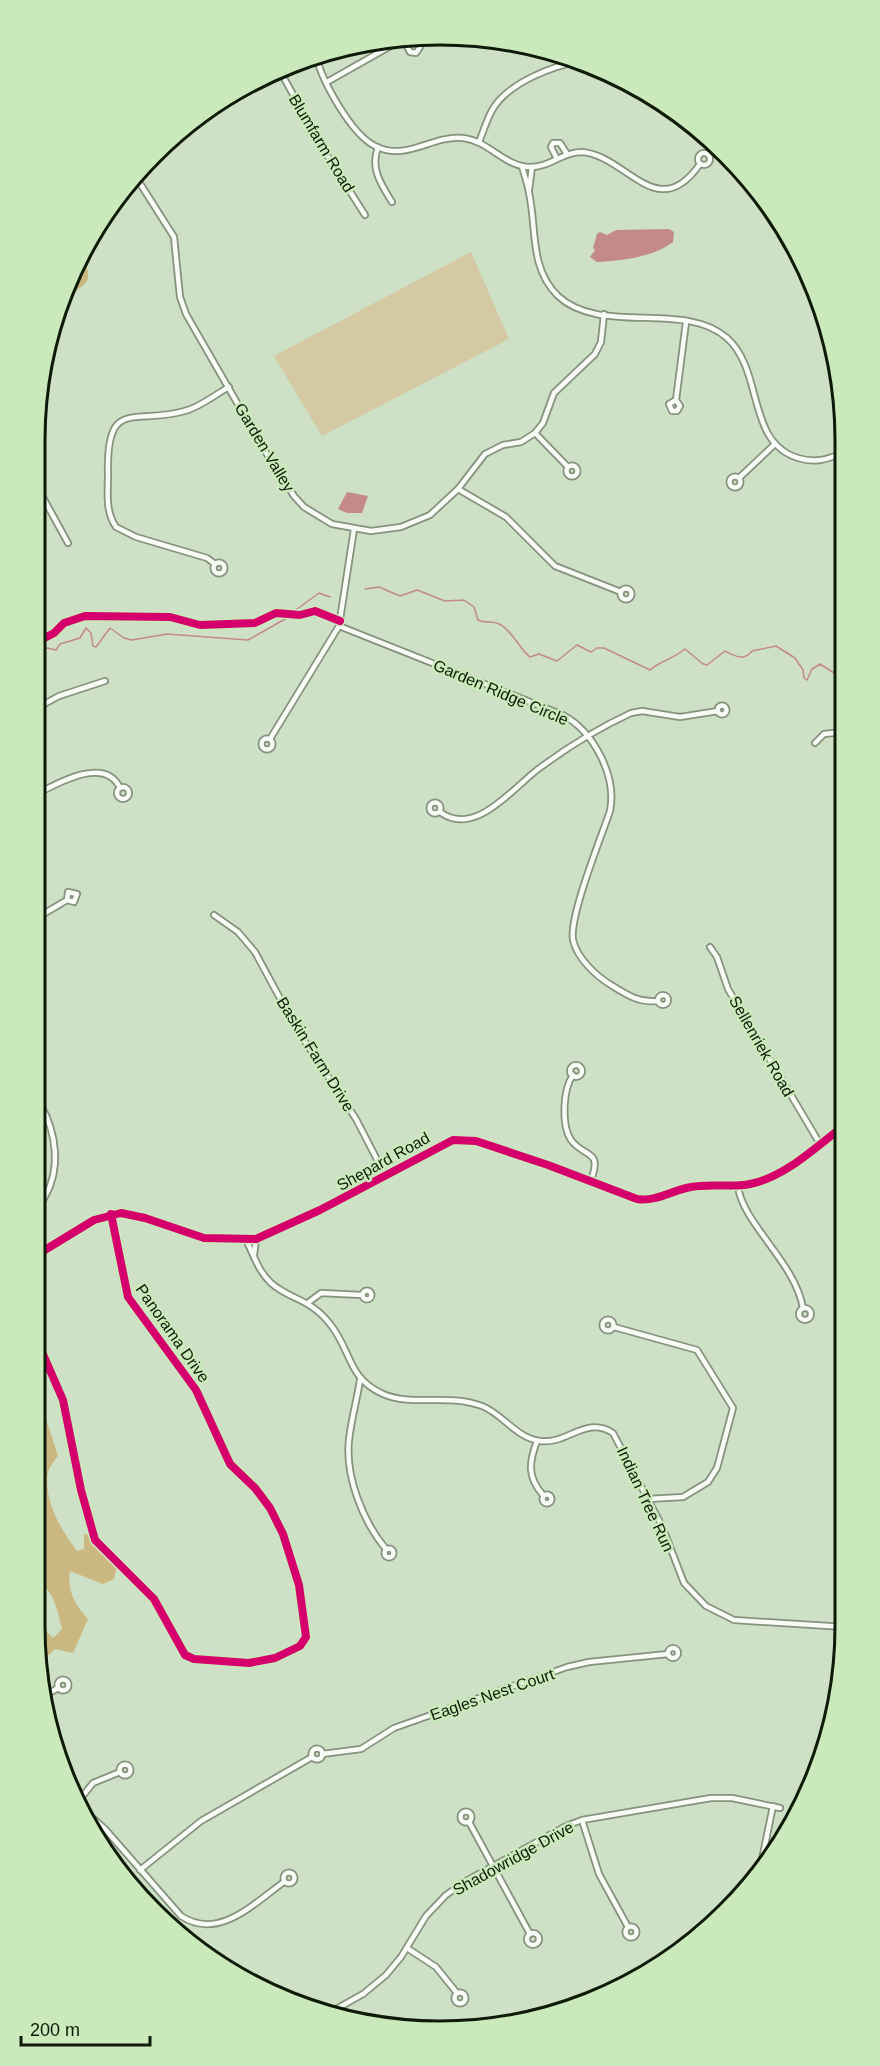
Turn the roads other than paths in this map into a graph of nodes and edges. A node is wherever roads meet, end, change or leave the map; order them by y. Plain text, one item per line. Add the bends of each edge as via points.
1 (419, 46) edge
2 (407, 47) edge
3 (383, 49) edge
4 (319, 64) edge
5 (565, 65) edge
6 (284, 77) edge
7 (327, 82) junction
8 (479, 142) junction
9 (378, 147) junction
10 (567, 154) junction
11 (557, 159) junction
12 (700, 164) dead end
13 (522, 166) junction
14 (532, 167) junction
15 (140, 184) edge
16 (529, 190) junction
17 (392, 202) dead end
18 (365, 215) dead end
19 (604, 314) junction
20 (686, 322) junction
21 (229, 387) junction
22 (676, 400) dead end
23 (535, 433) junction
24 (775, 444) junction
25 (835, 456) edge
26 (568, 466) dead end
27 (739, 478) dead end
28 (458, 489) junction
29 (45, 502) edge
30 (354, 529) junction
31 (68, 543) dead end
32 (215, 564) dead end
33 (621, 592) dead end
34 (339, 627) junction
35 (105, 681) dead end
36 (45, 704) edge
37 (718, 711) dead end
38 (835, 733) edge
39 (588, 738) junction
40 (270, 739) dead end
41 (815, 742) dead end
42 (120, 788) dead end
43 (45, 791) edge
44 (440, 812) dead end
45 (67, 900) dead end
46 (45, 913) edge
47 (214, 915) dead end
48 (710, 946) dead end
49 (658, 1001) dead end
50 (573, 1075) dead end
51 (45, 1120) edge
52 (835, 1133) edge
53 (820, 1144) junction
54 (385, 1175) junction
55 (591, 1180) junction
56 (738, 1186) junction
57 (45, 1196) edge
58 (111, 1214) junction
59 (256, 1239) junction
60 (246, 1240) junction
61 (45, 1248) edge
62 (254, 1255) junction
63 (362, 1295) dead end
64 (309, 1302) junction
65 (803, 1308) dead end
66 (614, 1327) dead end
67 (45, 1360) edge
68 (360, 1380) junction
69 (537, 1441) junction
70 (543, 1495) dead end
71 (648, 1498) junction
72 (386, 1549) dead end
73 (835, 1626) edge
74 (668, 1654) dead end
75 (58, 1688) dead end
76 (51, 1692) edge
77 (120, 1772) dead end
78 (84, 1796) edge
79 (773, 1806) junction
80 (780, 1808) dead end
81 (582, 1820) junction
82 (469, 1822) dead end
83 (98, 1823) edge
84 (764, 1851) edge
85 (493, 1866) junction
86 (140, 1870) junction
87 (284, 1882) dead end
88 (628, 1927) dead end
89 (530, 1934) dead end
90 (407, 1948) junction
91 (457, 1993) dead end
92 (338, 2008) edge

1 - 2 street via 416,53
3 - 7 street
4 - 7 street
5 - 8 street via 511,90 494,107
6 - 18 street, Blumfarm Road via 322,149
7 - 9 street via 353,128
8 - 9 street via 444,139 400,152
8 - 13 street
9 - 17 street via 375,171
10 - 11 street
10 - 11 street via 561,143 553,143
10 - 12 street via 595,155 656,189 686,181
11 - 14 street
13 - 14 street
13 - 16 street
14 - 16 street
15 - 21 street, Garden Valley via 174,237 182,306
16 - 19 street via 536,258 545,279 566,302
19 - 20 street
19 - 23 street via 601,342 595,354 554,393
20 - 22 street
20 - 24 street via 720,332 738,349 750,369 766,431
21 - 30 street, Garden Valley via 294,496 318,517
21 - 32 street via 189,410 122,421 107,444 108,509 116,527
23 - 26 street
23 - 28 street, Garden Valley via 521,442 485,453
24 - 25 street via 785,453 804,460
24 - 27 street
28 - 30 street, Garden Valley via 443,505 416,522 385,530
28 - 33 street via 506,517 555,566
29 - 31 street
30 - 34 street
34 - 39 street, Garden Ridge Circle via 563,715
34 - 40 street
35 - 36 street
37 - 39 street via 680,717 635,712
38 - 41 street via 824,734
39 - 44 street via 540,767 487,812 463,818
39 - 49 street, Garden Ridge Circle via 609,774 612,800 575,920 574,941 580,956 601,979 640,1001
42 - 43 street via 109,776 91,772
45 - 46 street
47 - 54 street, Baskin Farm Drive via 238,932 255,952 296,1028 356,1119
48 - 53 street, Sellenriek Road via 728,989
50 - 55 street via 567,1089 568,1134 594,1159
51 - 57 street via 53,1137 55,1159
52 - 53 street, Shepard Road
53 - 56 street, Shepard Road via 774,1176
54 - 55 street, Shepard Road via 438,1145 464,1139
54 - 59 street, Shepard Road
55 - 56 street, Shepard Road via 643,1200 700,1185
56 - 65 street via 739,1198 778,1254 800,1293
58 - 60 street, Shepard Road via 145,1218 204,1238
58 - 61 street
58 - 67 street, Panorama Drive via 128,1297 196,1389 230,1464 262,1496 283,1534 299,1585 306,1626 303,1643 275,1658 249,1663 185,1655 154,1599 96,1540 81,1490 63,1400
59 - 60 street, Shepard Road
59 - 62 street
60 - 62 street
62 - 64 street via 258,1267 273,1285
63 - 64 street via 321,1293
64 - 68 street via 331,1324
66 - 71 street via 698,1350 733,1408 717,1468 708,1482 683,1497
68 - 69 street via 394,1398 447,1398 474,1403
68 - 72 street via 348,1442 350,1467 363,1510
69 - 70 street via 530,1469 534,1484
69 - 71 street, Indian Tree Run via 556,1440 586,1427 608,1429 620,1442
71 - 73 street, Indian Tree Run via 684,1583 716,1613 747,1622
74 - 86 street, Eagles Nest Court via 567,1667 394,1728 361,1749 322,1754 316,1749 312,1757 201,1821
75 - 76 street
77 - 78 street via 93,1783
79 - 80 street, Shadowridge Drive
79 - 81 street, Shadowridge Drive via 711,1798
79 - 84 street
81 - 85 street, Shadowridge Drive
81 - 88 street via 599,1874
82 - 85 street
83 - 86 street
85 - 89 street
85 - 90 street, Shadowridge Drive via 441,1899
86 - 87 street via 181,1916 205,1925 232,1919
90 - 91 street via 436,1967
90 - 92 street, Shadowridge Drive via 380,1981

